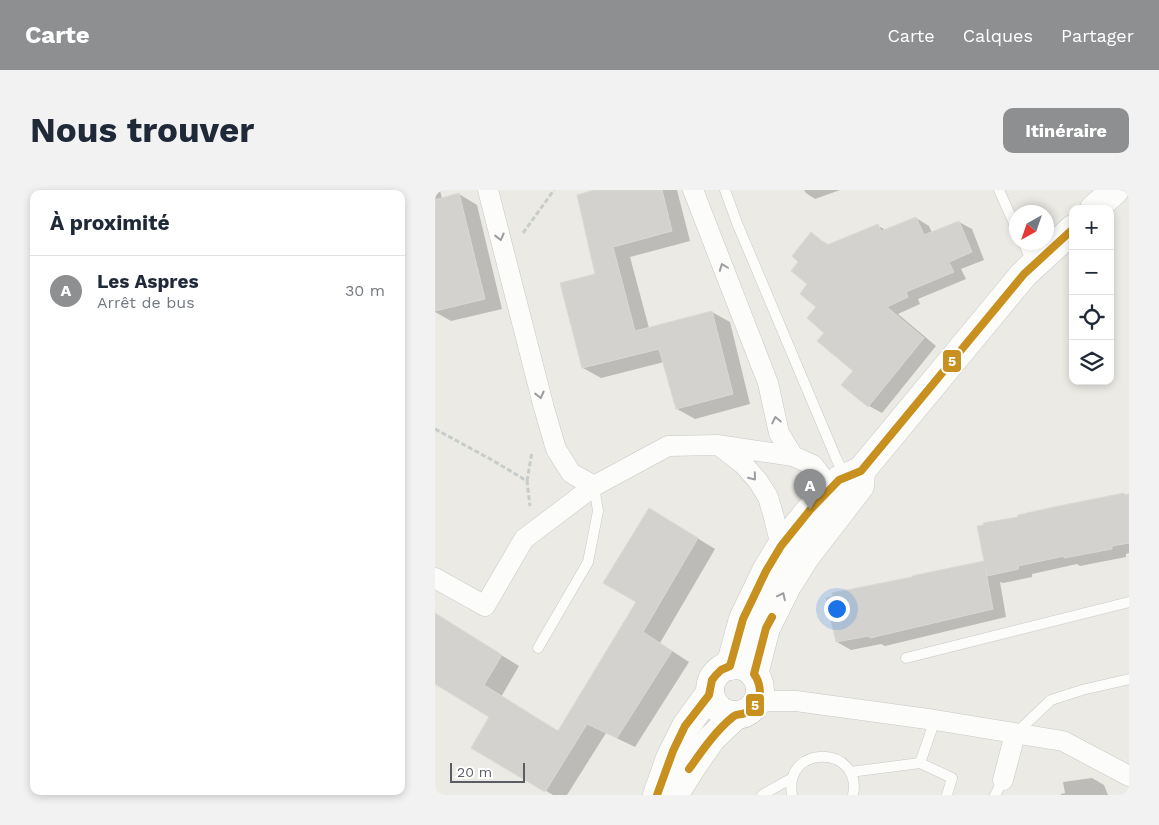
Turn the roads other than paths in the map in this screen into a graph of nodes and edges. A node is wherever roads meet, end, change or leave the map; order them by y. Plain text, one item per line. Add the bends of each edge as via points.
1 (488, 190) edge
2 (693, 190) edge
3 (725, 190) edge
4 (999, 190) edge
5 (1115, 190) edge
6 (1098, 205) edge
7 (1009, 212) edge
8 (1069, 231) edge
9 (1028, 254) edge
10 (717, 445) junction
11 (793, 456) junction
12 (846, 479) junction
13 (595, 486) junction
14 (781, 546) junction
15 (435, 578) edge
16 (1129, 602) edge
17 (538, 648) dead end
18 (906, 658) dead end
19 (1129, 679) edge
20 (747, 680) junction
21 (710, 694) junction
22 (736, 716) junction
23 (935, 720) junction
24 (1015, 734) junction
25 (920, 763) junction
26 (850, 772) junction
27 (1129, 776) edge
28 (793, 778) junction
29 (999, 787) edge
30 (657, 795) edge
31 (674, 795) edge
32 (762, 795) edge
33 (792, 795) edge
34 (853, 795) edge
35 (947, 795) edge

1 -> 13 street via 556,449 571,472
11 -> 2 street via 779,433 769,383
3 - 12 lane
4 - 7 lane
5 - 6 main road
8 - 9 main road
9 - 12 main road via 1024,274
10 - 11 street
10 - 13 street via 668,446
10 -> 14 street via 743,464 758,481 768,497
11 - 12 street
12 - 14 main road via 810,510
20 -> 12 main road via 766,628 787,586 860,486
13 - 15 street via 524,539 485,606
13 - 17 lane via 598,511 588,562
14 - 20 main road via 743,619
16 - 18 lane
19 - 24 lane via 1051,700
20 - 21 main road via 723,668 712,679
20 - 22 main road via 754,707
20 - 23 street via 796,701
21 - 22 main road via 716,707
21 - 30 main road via 685,726
22 - 31 main road via 711,739
23 - 24 street
23 - 25 lane
24 - 27 street via 1063,741
24 - 29 street
25 - 26 lane
25 - 35 lane via 952,778
26 - 28 lane via 835,759 815,757 805,761
26 - 34 lane via 854,782
28 - 32 lane
28 - 33 lane

